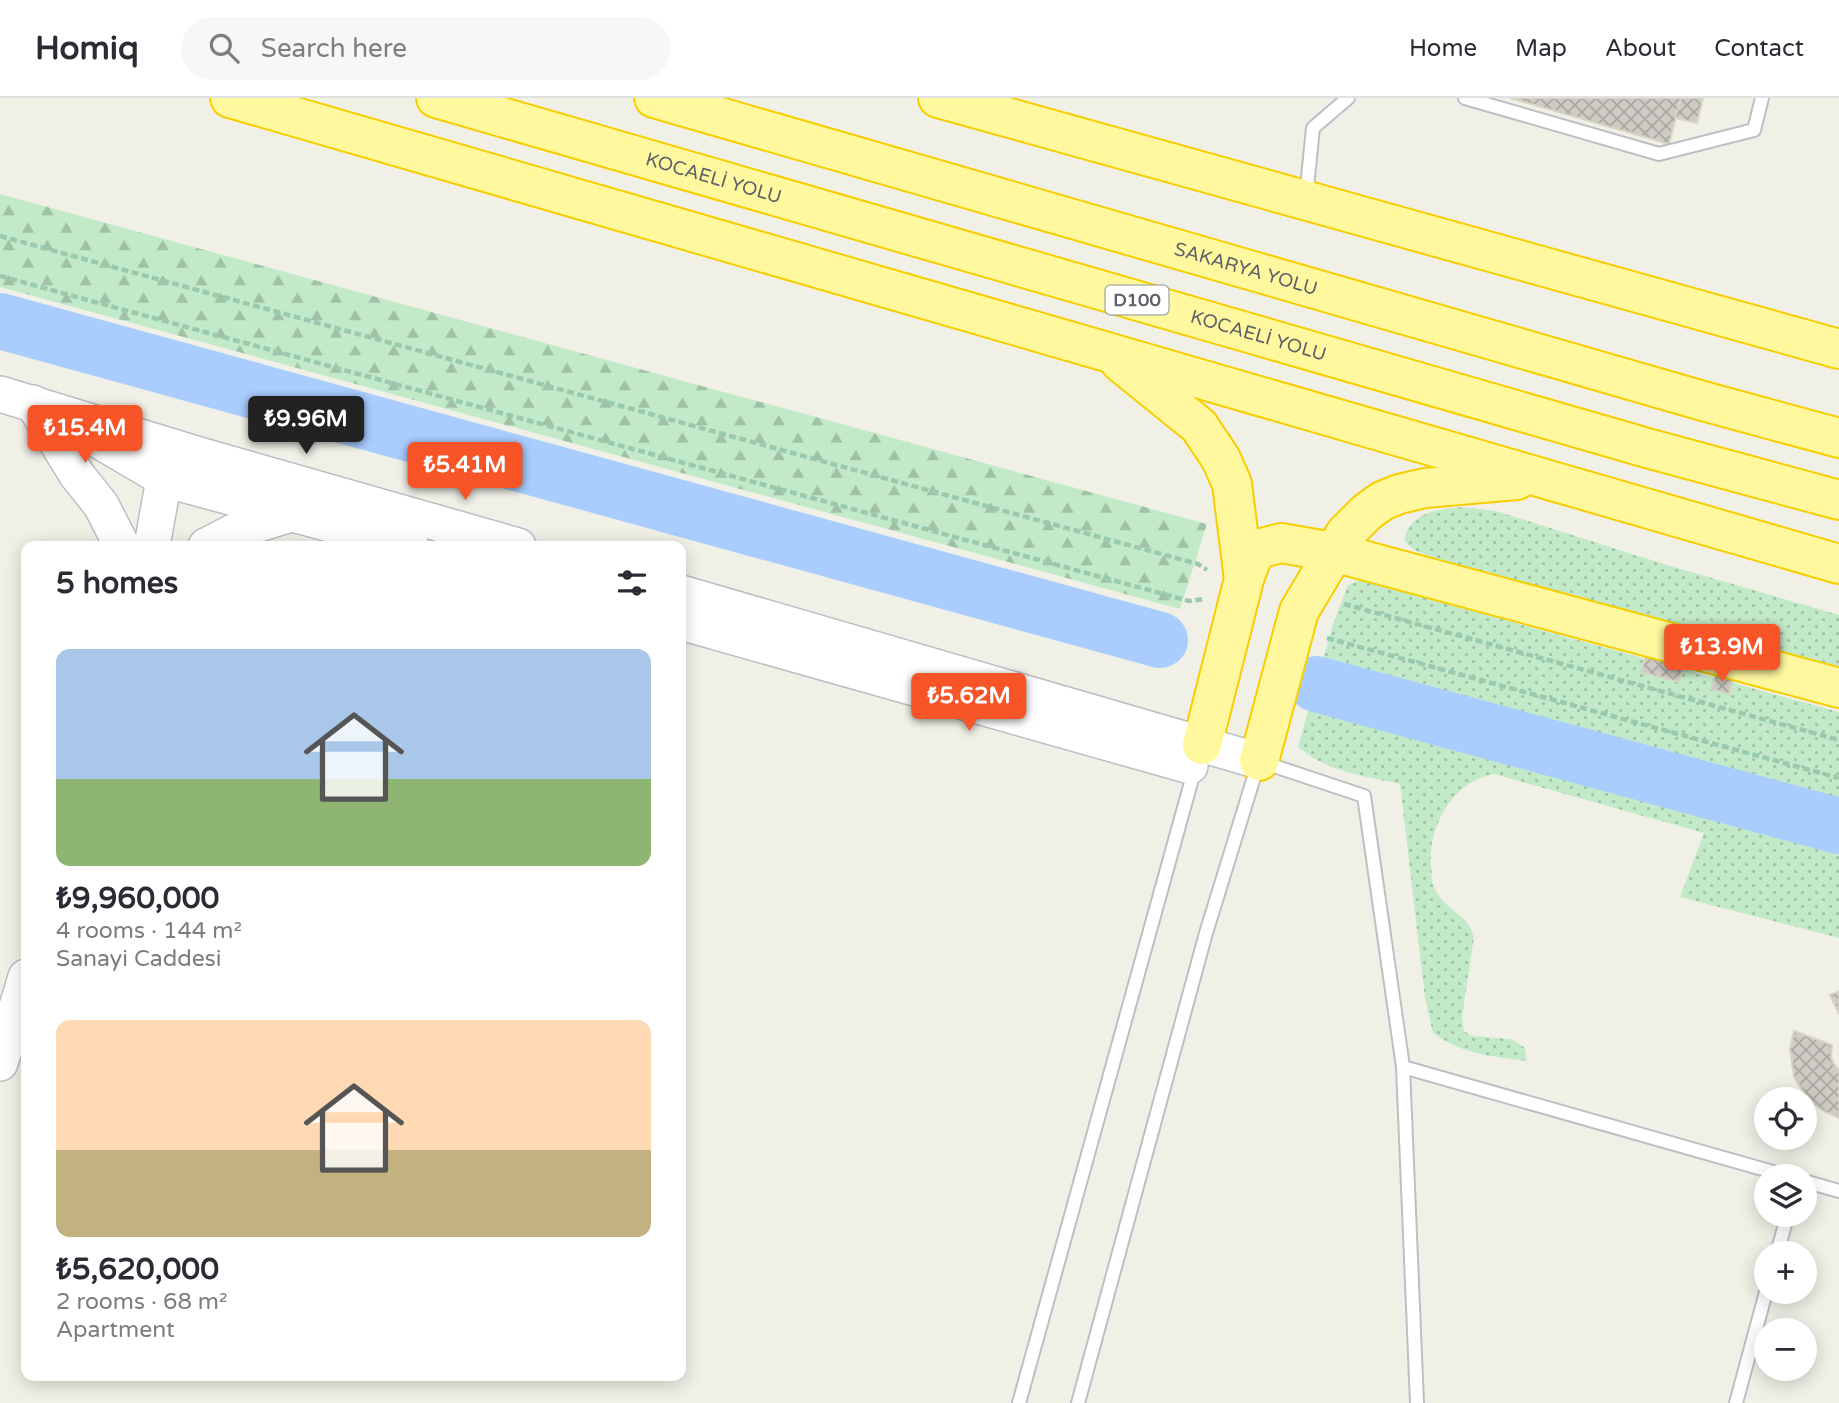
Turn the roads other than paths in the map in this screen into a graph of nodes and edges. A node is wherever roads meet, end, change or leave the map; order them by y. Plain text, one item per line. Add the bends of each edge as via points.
1 (230, 98) edge
2 (436, 98) edge
3 (654, 98) edge
4 (938, 98) edge
5 (1348, 98) edge
6 (1465, 98) edge
7 (1762, 98) edge
8 (1305, 200) junction
9 (1839, 349) edge
10 (1104, 350) junction
11 (0, 394) edge
12 (1703, 401) junction
13 (33, 403) junction
14 (1839, 427) edge
15 (1839, 438) edge
16 (1647, 448) junction
17 (181, 467) junction
18 (1537, 478) junction
19 (1839, 500) edge
20 (295, 513) junction
21 (1839, 519) edge
22 (119, 541) edge
23 (154, 541) edge
24 (165, 541) edge
25 (215, 541) edge
26 (393, 541) edge
27 (496, 541) edge
28 (1333, 552) junction
29 (1839, 564) edge
30 (1242, 587) junction
31 (686, 595) edge
32 (686, 623) edge
33 (1839, 688) edge
34 (1198, 756) junction
35 (1259, 761) junction
36 (21, 994) edge
37 (0, 1063) edge
38 (1403, 1067) junction
39 (1754, 1167) edge
40 (1817, 1185) edge
41 (1839, 1191) edge
42 (1763, 1304) edge
43 (1019, 1403) edge
44 (1079, 1403) edge
45 (1417, 1403) edge
46 (1736, 1403) edge

1 - 10 highway
2 - 16 highway, KOCAELİ YOLU / D100
3 - 12 highway, SAKARYA YOLU
4 - 8 highway
5 - 8 lane via 1313,128
6 - 7 lane via 1659,154 1754,130
8 - 9 highway
10 - 18 highway
10 - 30 highway via 1199,426 1221,458 1231,484
11 - 13 main road
12 - 14 highway
12 - 15 highway, SAKARYA YOLU
13 - 17 main road
13 - 22 main road
16 - 19 highway, KOCAELİ YOLU / D100
16 - 21 highway
17 - 20 main road
17 - 23 main road
17 - 24 main road
17 - 27 main road
18 - 28 highway via 1399,494 1367,512
18 - 29 highway
20 - 25 main road
20 - 26 main road
28 - 30 highway via 1268,544 1251,560
28 - 33 highway
28 - 35 highway via 1299,611
30 - 34 highway
31 - 34 main road
32 - 34 main road
34 - 35 main road
34 - 43 lane
35 - 38 lane via 1364,796
35 - 44 lane via 1206,933
36 - 37 main road
38 - 39 lane
38 - 45 lane
40 - 41 lane
42 - 46 lane

